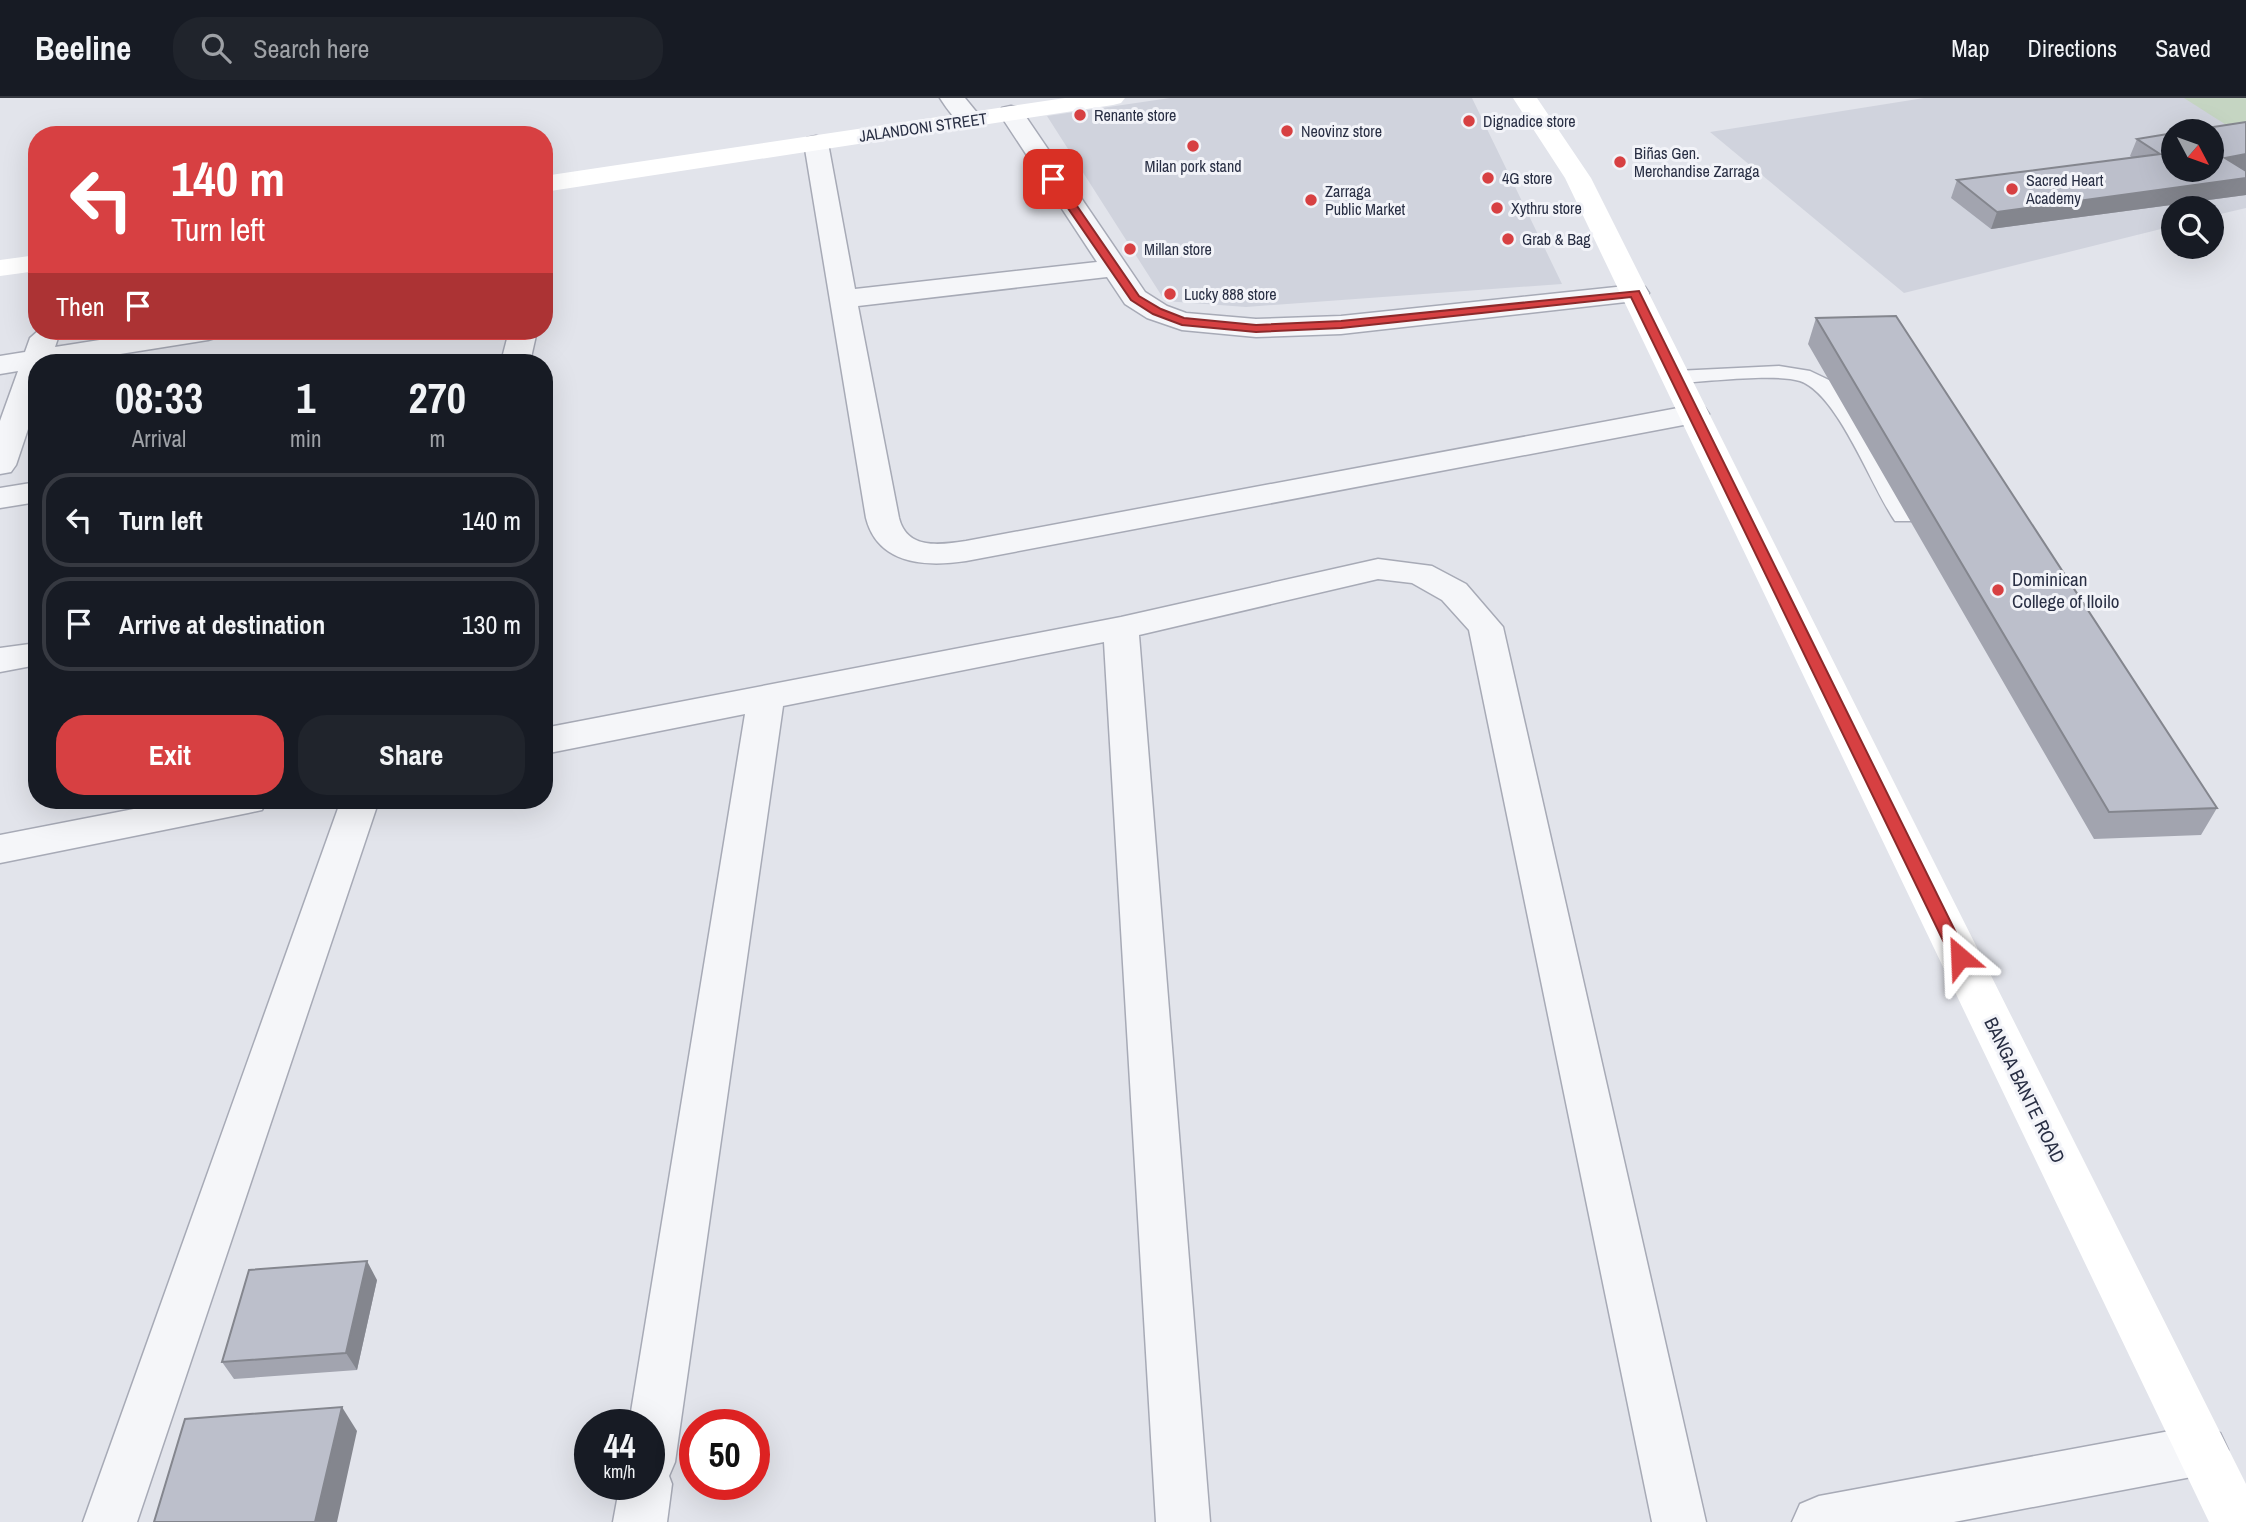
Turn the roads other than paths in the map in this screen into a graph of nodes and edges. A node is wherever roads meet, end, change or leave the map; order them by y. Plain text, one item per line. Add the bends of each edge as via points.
1 (952, 98) edge
2 (1113, 98) edge
3 (1525, 98) edge
4 (1011, 113) junction
5 (971, 120) junction
6 (816, 142) junction
7 (553, 183) edge
8 (28, 263) edge
9 (0, 268) edge
10 (1112, 268) junction
11 (1635, 293) junction
12 (843, 299) junction
13 (153, 340) edge
14 (68, 354) edge
15 (28, 361) edge
16 (0, 366) edge
17 (1676, 377) junction
18 (28, 385) edge
19 (1694, 414) junction
20 (0, 465) edge
21 (28, 493) edge
22 (0, 498) edge
23 (1903, 516) dead end
24 (1121, 628) junction
25 (28, 655) edge
26 (0, 660) edge
27 (766, 698) junction
28 (553, 739) edge
29 (202, 809) edge
30 (357, 809) edge
31 (0, 849) edge
32 (657, 1409) edge
33 (2202, 1450) junction
34 (643, 1500) edge
35 (110, 1522) edge
36 (640, 1522) edge
37 (1183, 1522) edge
38 (1679, 1522) edge
39 (1819, 1522) edge
40 (2237, 1522) edge

1 - 5 street
2 - 4 main road, JALANDONI STREET
3 - 11 main road, BANGA BANTE ROAD via 1578,178
4 - 5 main road, JALANDONI STREET
4 - 10 street
5 - 6 main road, JALANDONI STREET
6 - 7 main road, JALANDONI STREET
6 - 12 street
8 - 9 main road
10 - 11 street via 1135,298 1157,312 1182,321 1256,328 1341,325
10 - 12 street
11 - 17 main road, BANGA BANTE ROAD
12 - 19 street via 887,532 907,551 938,555
13 - 14 street
15 - 16 street
17 - 19 main road, BANGA BANTE ROAD
17 - 23 lane via 1779,372 1803,375 1824,385 1842,408
18 - 20 street
19 - 33 main road, BANGA BANTE ROAD
21 - 22 street
24 - 27 street
24 - 37 street
24 - 38 street via 1378,569 1420,573 1454,592 1486,627
25 - 26 street
27 - 28 street
27 - 32 street
29 - 31 street
30 - 35 street
33 - 39 street
33 - 40 main road, BANGA BANTE ROAD
34 - 36 street

